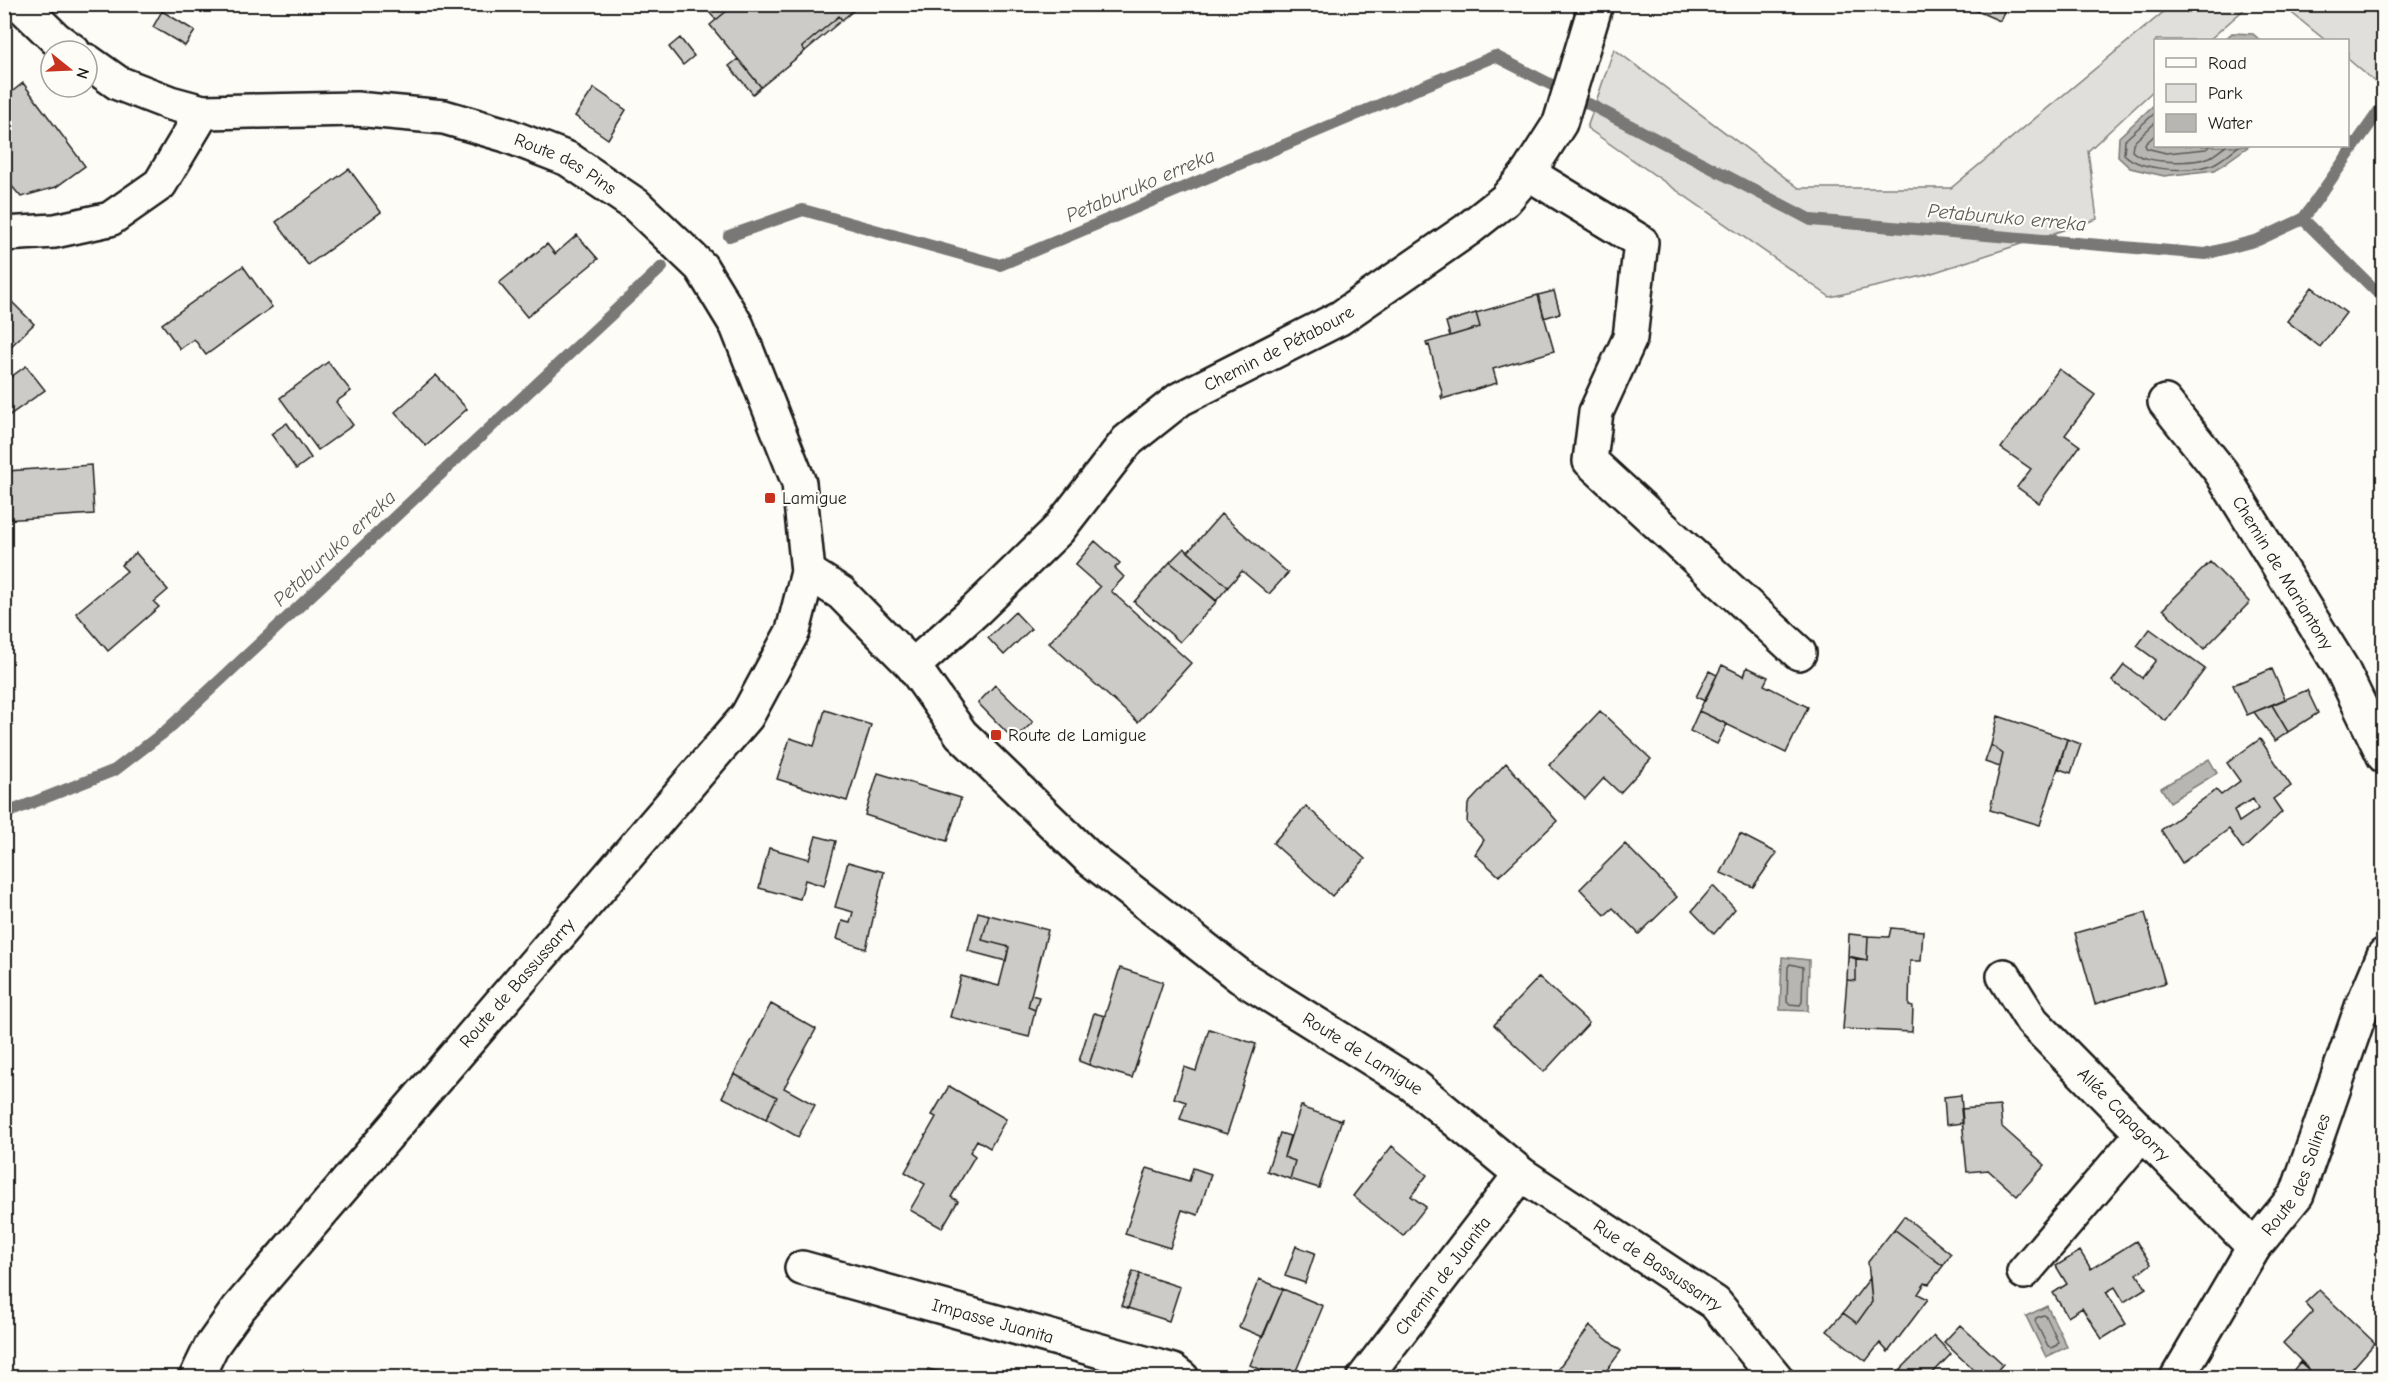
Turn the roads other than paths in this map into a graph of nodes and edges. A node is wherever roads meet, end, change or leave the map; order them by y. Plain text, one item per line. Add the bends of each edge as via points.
1 (20, 4) edge
2 (1596, 4) edge
3 (56, 39) edge
4 (99, 70) edge
5 (203, 112) junction
6 (1528, 172) junction
7 (4, 234) edge
8 (2165, 402) dead end
9 (808, 572) junction
10 (1799, 653) dead end
11 (914, 666) junction
12 (2384, 756) edge
13 (2384, 955) edge
14 (2004, 976) dead end
15 (2142, 1134) junction
16 (1521, 1174) junction
17 (2254, 1246) junction
18 (802, 1268) dead end
19 (2024, 1272) dead end
20 (196, 1377) edge
21 (1182, 1377) edge
22 (1364, 1377) edge
23 (1776, 1377) edge
24 (2177, 1377) edge

1 - 3 street
2 - 6 street, Chemin de Pétaboure via 1560,123
4 - 5 street, Route des Pins via 118,83
5 - 7 street via 160,184 110,219 55,231
5 - 9 street, Route des Pins via 356,109 444,117 568,159 636,205 700,267 737,326 799,483
6 - 10 street via 1641,242 1630,338 1596,412 1590,461
6 - 11 street, Chemin de Pétaboure via 1505,200 1467,230 1340,318 1180,399 1127,441 1058,530
8 - 12 street, Chemin de Mariantony via 2227,482 2342,669
9 - 11 street, Route de Lamigue via 841,593
9 - 20 street, Route de Bassussarry via 793,632 747,716 238,1309 211,1347
11 - 16 street, Route de Lamigue via 961,734 1089,858 1241,977 1412,1084
13 - 17 street, Route des Salines via 2297,1194
14 - 15 street, Allée Capagorry via 2032,1022
15 - 17 street, Allée Capagorry
15 - 19 street
16 - 22 street, Chemin de Juanita
16 - 23 street, Rue de Bassussarry via 1715,1303
17 - 24 street, Route des Salines
18 - 21 street, Impasse Juanita via 1173,1371

